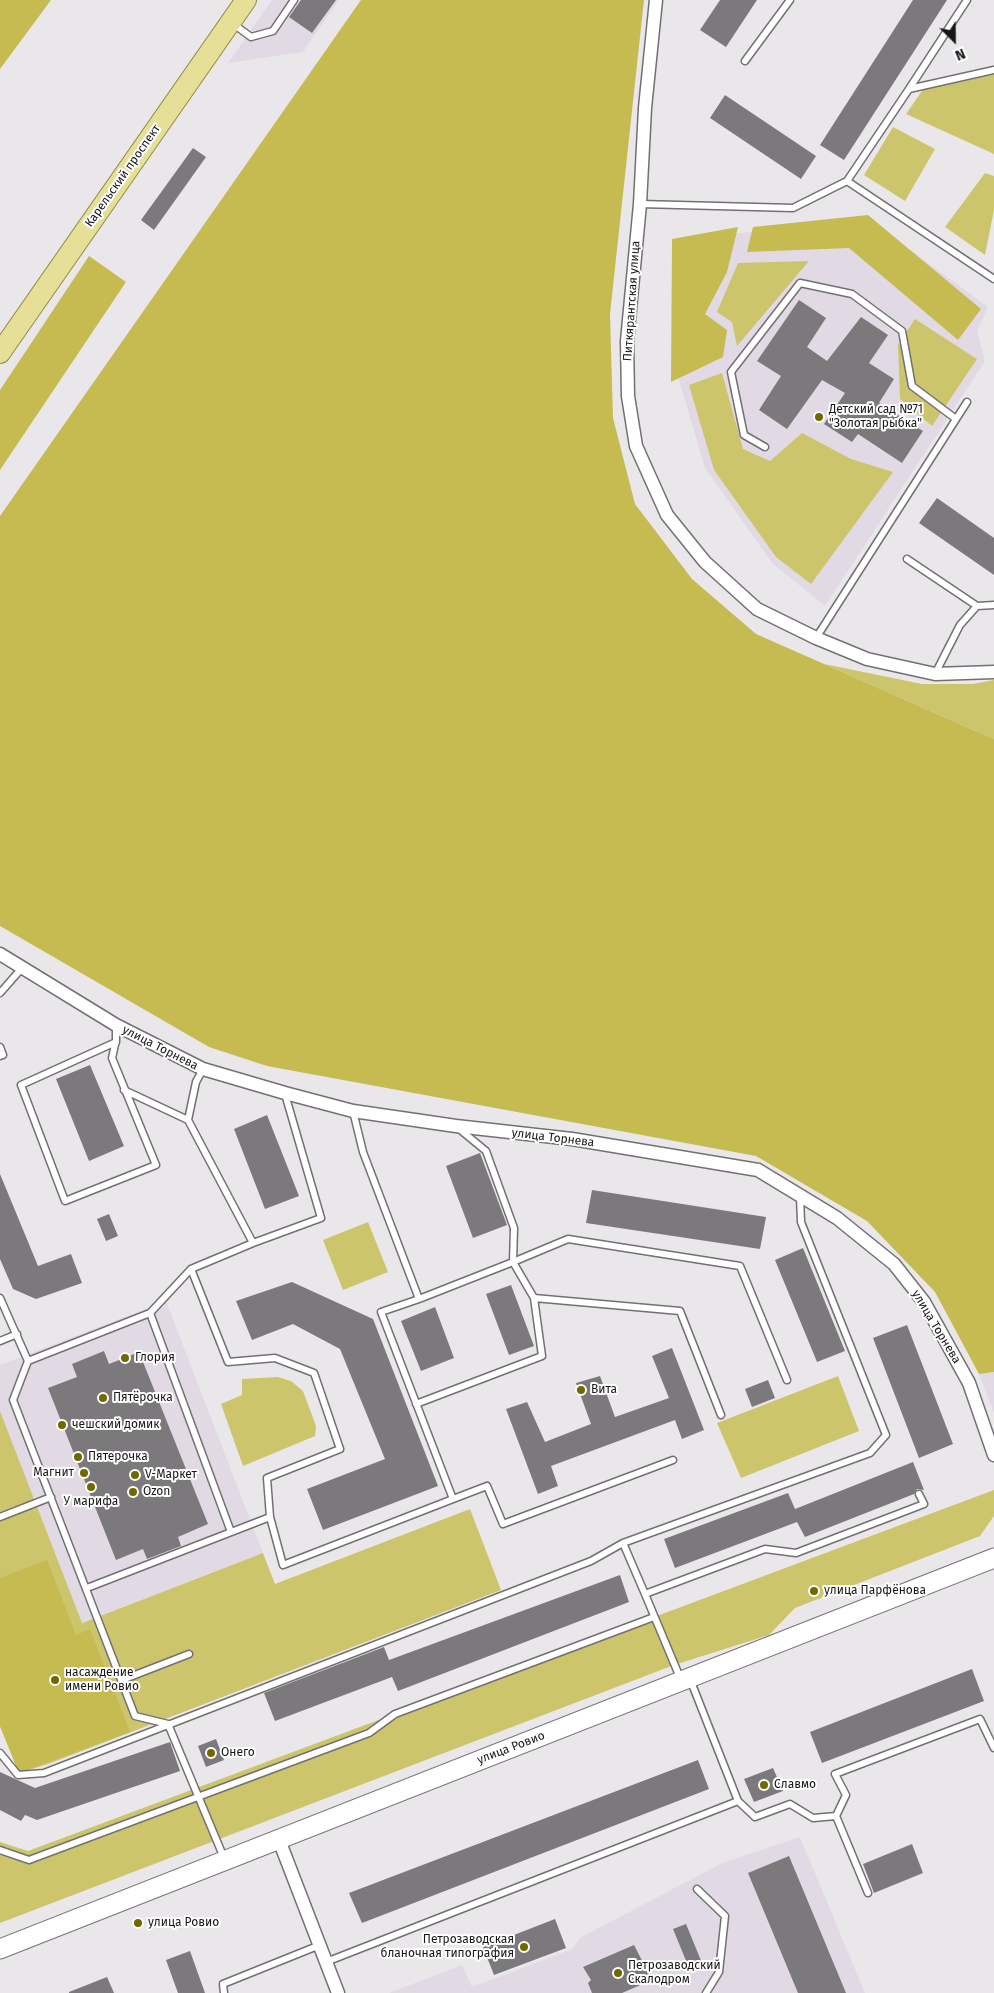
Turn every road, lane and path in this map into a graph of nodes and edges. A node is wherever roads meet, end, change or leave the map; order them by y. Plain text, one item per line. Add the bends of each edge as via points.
1 (246, 0) edge
2 (294, 0) edge
3 (656, 0) edge
4 (790, 0) edge
5 (966, 0) edge
6 (230, 22) junction
7 (745, 61) dead end
8 (994, 70) edge
9 (909, 89) junction
10 (847, 181) junction
11 (640, 204) junction
12 (994, 278) edge
13 (0, 353) edge
14 (967, 402) dead end
15 (956, 419) junction
16 (765, 447) dead end
17 (908, 559) dead end
18 (994, 605) edge
19 (977, 606) junction
20 (816, 638) junction
21 (994, 672) edge
22 (935, 674) junction
23 (0, 954) edge
24 (22, 968) junction
25 (0, 993) edge
26 (116, 1026) junction
27 (116, 1042) junction
28 (0, 1047) edge
29 (0, 1056) edge
30 (203, 1070) junction
31 (124, 1090) junction
32 (285, 1093) junction
33 (353, 1111) junction
34 (188, 1120) junction
35 (456, 1126) junction
36 (800, 1196) junction
37 (253, 1243) junction
38 (513, 1262) junction
39 (191, 1269) junction
40 (0, 1298) edge
41 (534, 1298) junction
42 (419, 1299) junction
43 (150, 1313) junction
44 (17, 1334) junction
45 (0, 1341) edge
46 (28, 1360) junction
47 (787, 1380) dead end
48 (416, 1404) junction
49 (721, 1415) dead end
50 (994, 1455) edge
51 (673, 1460) dead end
52 (919, 1494) dead end
53 (51, 1497) junction
54 (453, 1499) junction
55 (0, 1517) edge
56 (270, 1517) junction
57 (231, 1532) junction
58 (623, 1543) junction
59 (994, 1558) edge
60 (87, 1588) junction
61 (645, 1594) junction
62 (654, 1617) junction
63 (189, 1654) dead end
64 (122, 1680) junction
65 (685, 1680) junction
66 (168, 1724) junction
67 (994, 1748) edge
68 (0, 1753) edge
69 (199, 1796) junction
70 (738, 1801) junction
71 (836, 1816) junction
72 (279, 1840) junction
73 (0, 1850) edge
74 (225, 1860) junction
75 (697, 1889) dead end
76 (868, 1893) dead end
77 (320, 1945) junction
78 (0, 1949) edge
79 (326, 1962) junction
80 (224, 1993) edge
81 (338, 1993) edge
82 (706, 1993) edge

1 - 6 main road, Карельский проспект
2 - 6 lane via 273,31 251,37
3 - 11 street, Питкярантская улица via 645,108
4 - 7 lane
5 - 9 lane
6 - 13 main road, Карельский проспект
8 - 9 lane
9 - 10 lane
10 - 11 lane via 793,208
10 - 12 lane
11 - 20 street, Питкярантская улица via 627,341 628,396 636,446 667,515 705,562 757,609
14 - 15 lane
15 - 16 lane via 912,386 902,331 852,294 800,283 731,372 744,435
15 - 20 lane
17 - 19 lane
18 - 19 lane
19 - 22 lane via 960,625
20 - 22 street, Питкярантская улица via 867,659
21 - 22 street, Питкярантская улица
23 - 24 street, улица Торнева
24 - 25 lane
24 - 26 street, улица Торнева
26 - 27 lane
26 - 30 street, улица Торнева
27 - 31 lane via 112,1058
27 - 31 lane via 21,1086 65,1201 156,1165
28 - 29 lane via 3,1055
30 - 32 street, улица Торнева
30 - 34 lane via 196,1082
31 - 34 lane
32 - 33 street, улица Торнева
32 - 37 lane via 321,1218
33 - 35 street, улица Торнева
33 - 42 lane via 362,1152
34 - 37 lane
35 - 36 street, улица Торнева via 572,1139 758,1170
35 - 38 lane via 486,1151 514,1228
36 - 50 street, улица Торнева via 837,1218 894,1264 924,1302 969,1383
36 - 58 lane via 801,1222 886,1435 870,1453
37 - 39 lane
38 - 41 lane
38 - 42 lane
38 - 47 lane via 568,1239 740,1266
39 - 43 lane
39 - 56 lane via 228,1362 275,1358 314,1373 340,1449 267,1478
40 - 44 lane
41 - 48 lane via 542,1356
41 - 49 lane via 680,1311
42 - 48 lane via 381,1312
43 - 46 lane
43 - 57 lane
44 - 45 lane
44 - 46 lane
46 - 53 lane via 14,1400
48 - 54 lane
51 - 54 lane via 503,1524 487,1486
52 - 61 lane via 924,1504 796,1553 765,1549
53 - 55 lane
53 - 60 lane
54 - 56 lane via 283,1565
56 - 57 lane
57 - 60 lane
58 - 61 lane
58 - 66 lane via 590,1561
59 - 65 main road, улица Ровио
60 - 64 lane
61 - 62 lane
62 - 65 lane
62 - 69 lane via 394,1714 370,1733
63 - 64 lane
64 - 66 lane via 135,1716
65 - 70 lane
65 - 72 main road, улица Ровио
66 - 68 lane via 44,1772 18,1776
66 - 69 lane
67 - 71 lane via 980,1719 836,1774 846,1795
69 - 73 lane via 29,1860
69 - 74 lane
70 - 71 lane via 755,1817 790,1804 813,1818
70 - 79 lane
71 - 76 lane
72 - 74 main road, улица Ровио
72 - 77 street
74 - 78 main road, улица Ровио
75 - 82 lane via 725,1916 719,1972
77 - 79 street
77 - 80 lane via 223,1984
79 - 81 street

